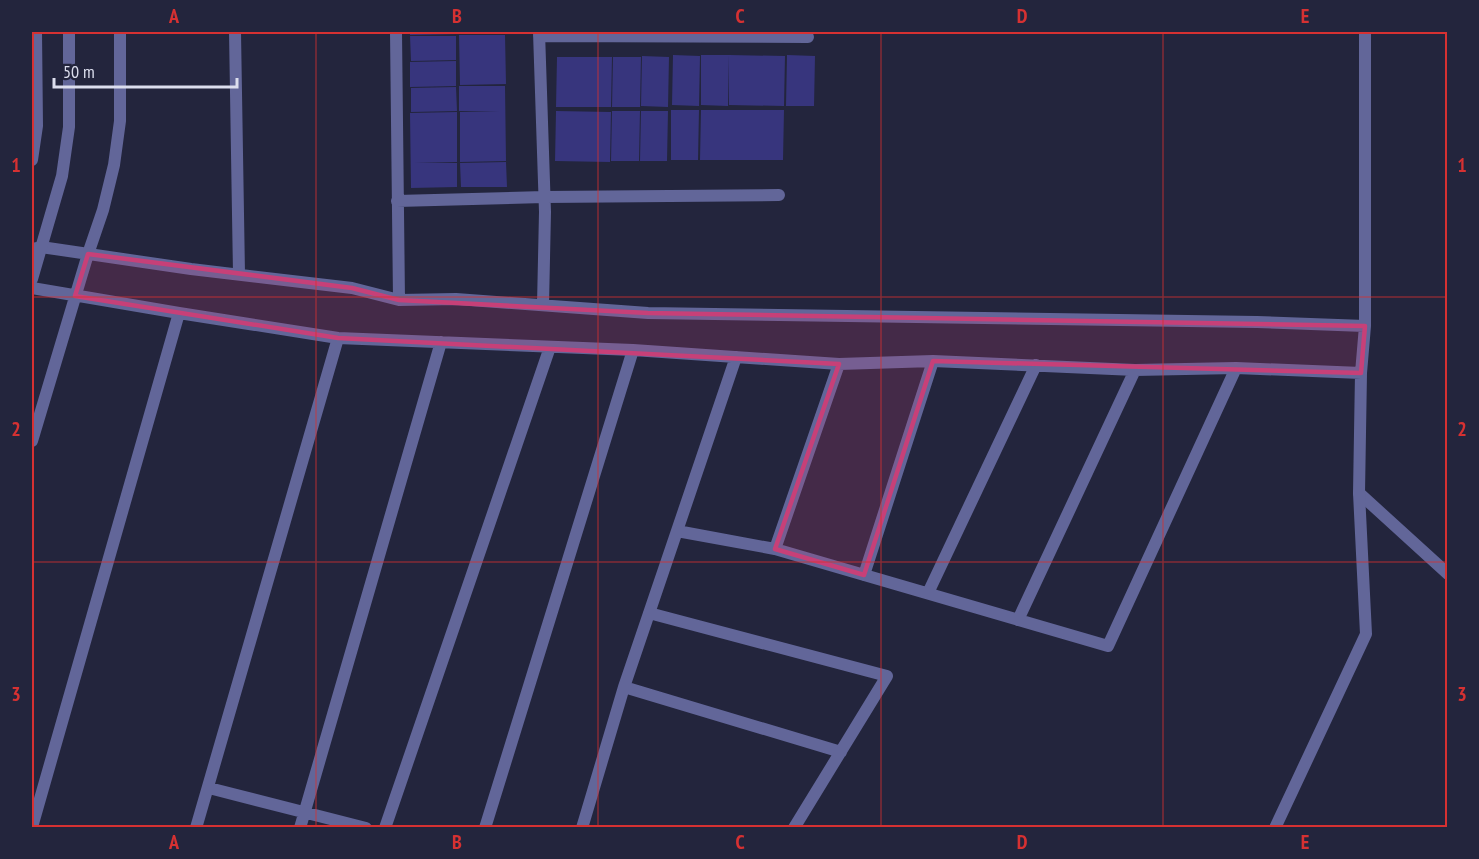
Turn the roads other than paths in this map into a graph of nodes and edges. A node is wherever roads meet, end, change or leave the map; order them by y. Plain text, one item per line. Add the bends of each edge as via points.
1 (36, 32) edge
2 (69, 32) edge
3 (120, 32) edge
4 (235, 32) edge
5 (396, 32) edge
6 (1365, 32) edge
7 (539, 34) edge
8 (720, 34) edge
9 (808, 37) dead end
10 (32, 160) edge
11 (779, 195) dead end
12 (544, 197) junction
13 (397, 201) junction
14 (36, 248) edge
15 (88, 254) junction
16 (239, 274) junction
17 (32, 279) edge
18 (32, 288) edge
19 (75, 296) junction
20 (399, 300) junction
21 (543, 305) junction
22 (179, 313) junction
23 (1365, 326) junction
24 (338, 338) junction
25 (441, 342) junction
26 (550, 347) junction
27 (633, 350) junction
28 (736, 357) junction
29 (933, 361) junction
30 (839, 364) junction
31 (1036, 365) junction
32 (1236, 368) junction
33 (1135, 370) junction
34 (1361, 373) junction
35 (32, 441) edge
36 (1359, 493) junction
37 (677, 531) junction
38 (775, 549) junction
39 (1448, 574) edge
40 (864, 575) junction
41 (928, 593) junction
42 (649, 613) junction
43 (1018, 620) junction
44 (624, 687) junction
45 (841, 752) junction
46 (209, 788) junction
47 (305, 812) junction
48 (32, 827) edge
49 (196, 828) edge
50 (300, 828) edge
51 (366, 828) edge
52 (385, 828) edge
53 (485, 828) edge
54 (582, 828) edge
55 (794, 828) edge
56 (1275, 828) edge

1 - 10 street via 37,126
2 - 14 street via 69,127 62,176
3 - 15 street via 120,121 114,165
4 - 16 street
5 - 13 street
6 - 23 street
7 - 8 street
7 - 12 street
8 - 9 street
11 - 12 street
12 - 13 street
12 - 21 street
13 - 20 street
14 - 15 street
14 - 17 street
15 - 16 street
15 - 19 street
16 - 20 street via 352,288
18 - 19 street
19 - 22 street
19 - 35 street
20 - 21 street
21 - 23 street via 648,313
22 - 24 street
22 - 48 street
23 - 34 street
24 - 25 street
24 - 46 street
25 - 26 street
25 - 47 street
26 - 27 street
26 - 52 street
27 - 28 street
27 - 53 street
28 - 30 street
28 - 37 street
29 - 30 street
29 - 31 street
29 - 40 street
30 - 38 street
31 - 33 street
31 - 41 street
32 - 33 street
32 - 34 street
32 - 43 street via 1108,646
33 - 43 street
34 - 36 street
36 - 39 street
36 - 56 street via 1366,634
37 - 38 street
37 - 42 street
38 - 40 street
40 - 41 street
41 - 43 street
42 - 44 street
42 - 45 street via 887,676
44 - 45 street
44 - 54 street
45 - 55 street
46 - 47 street
46 - 49 street
47 - 50 street
47 - 51 street

